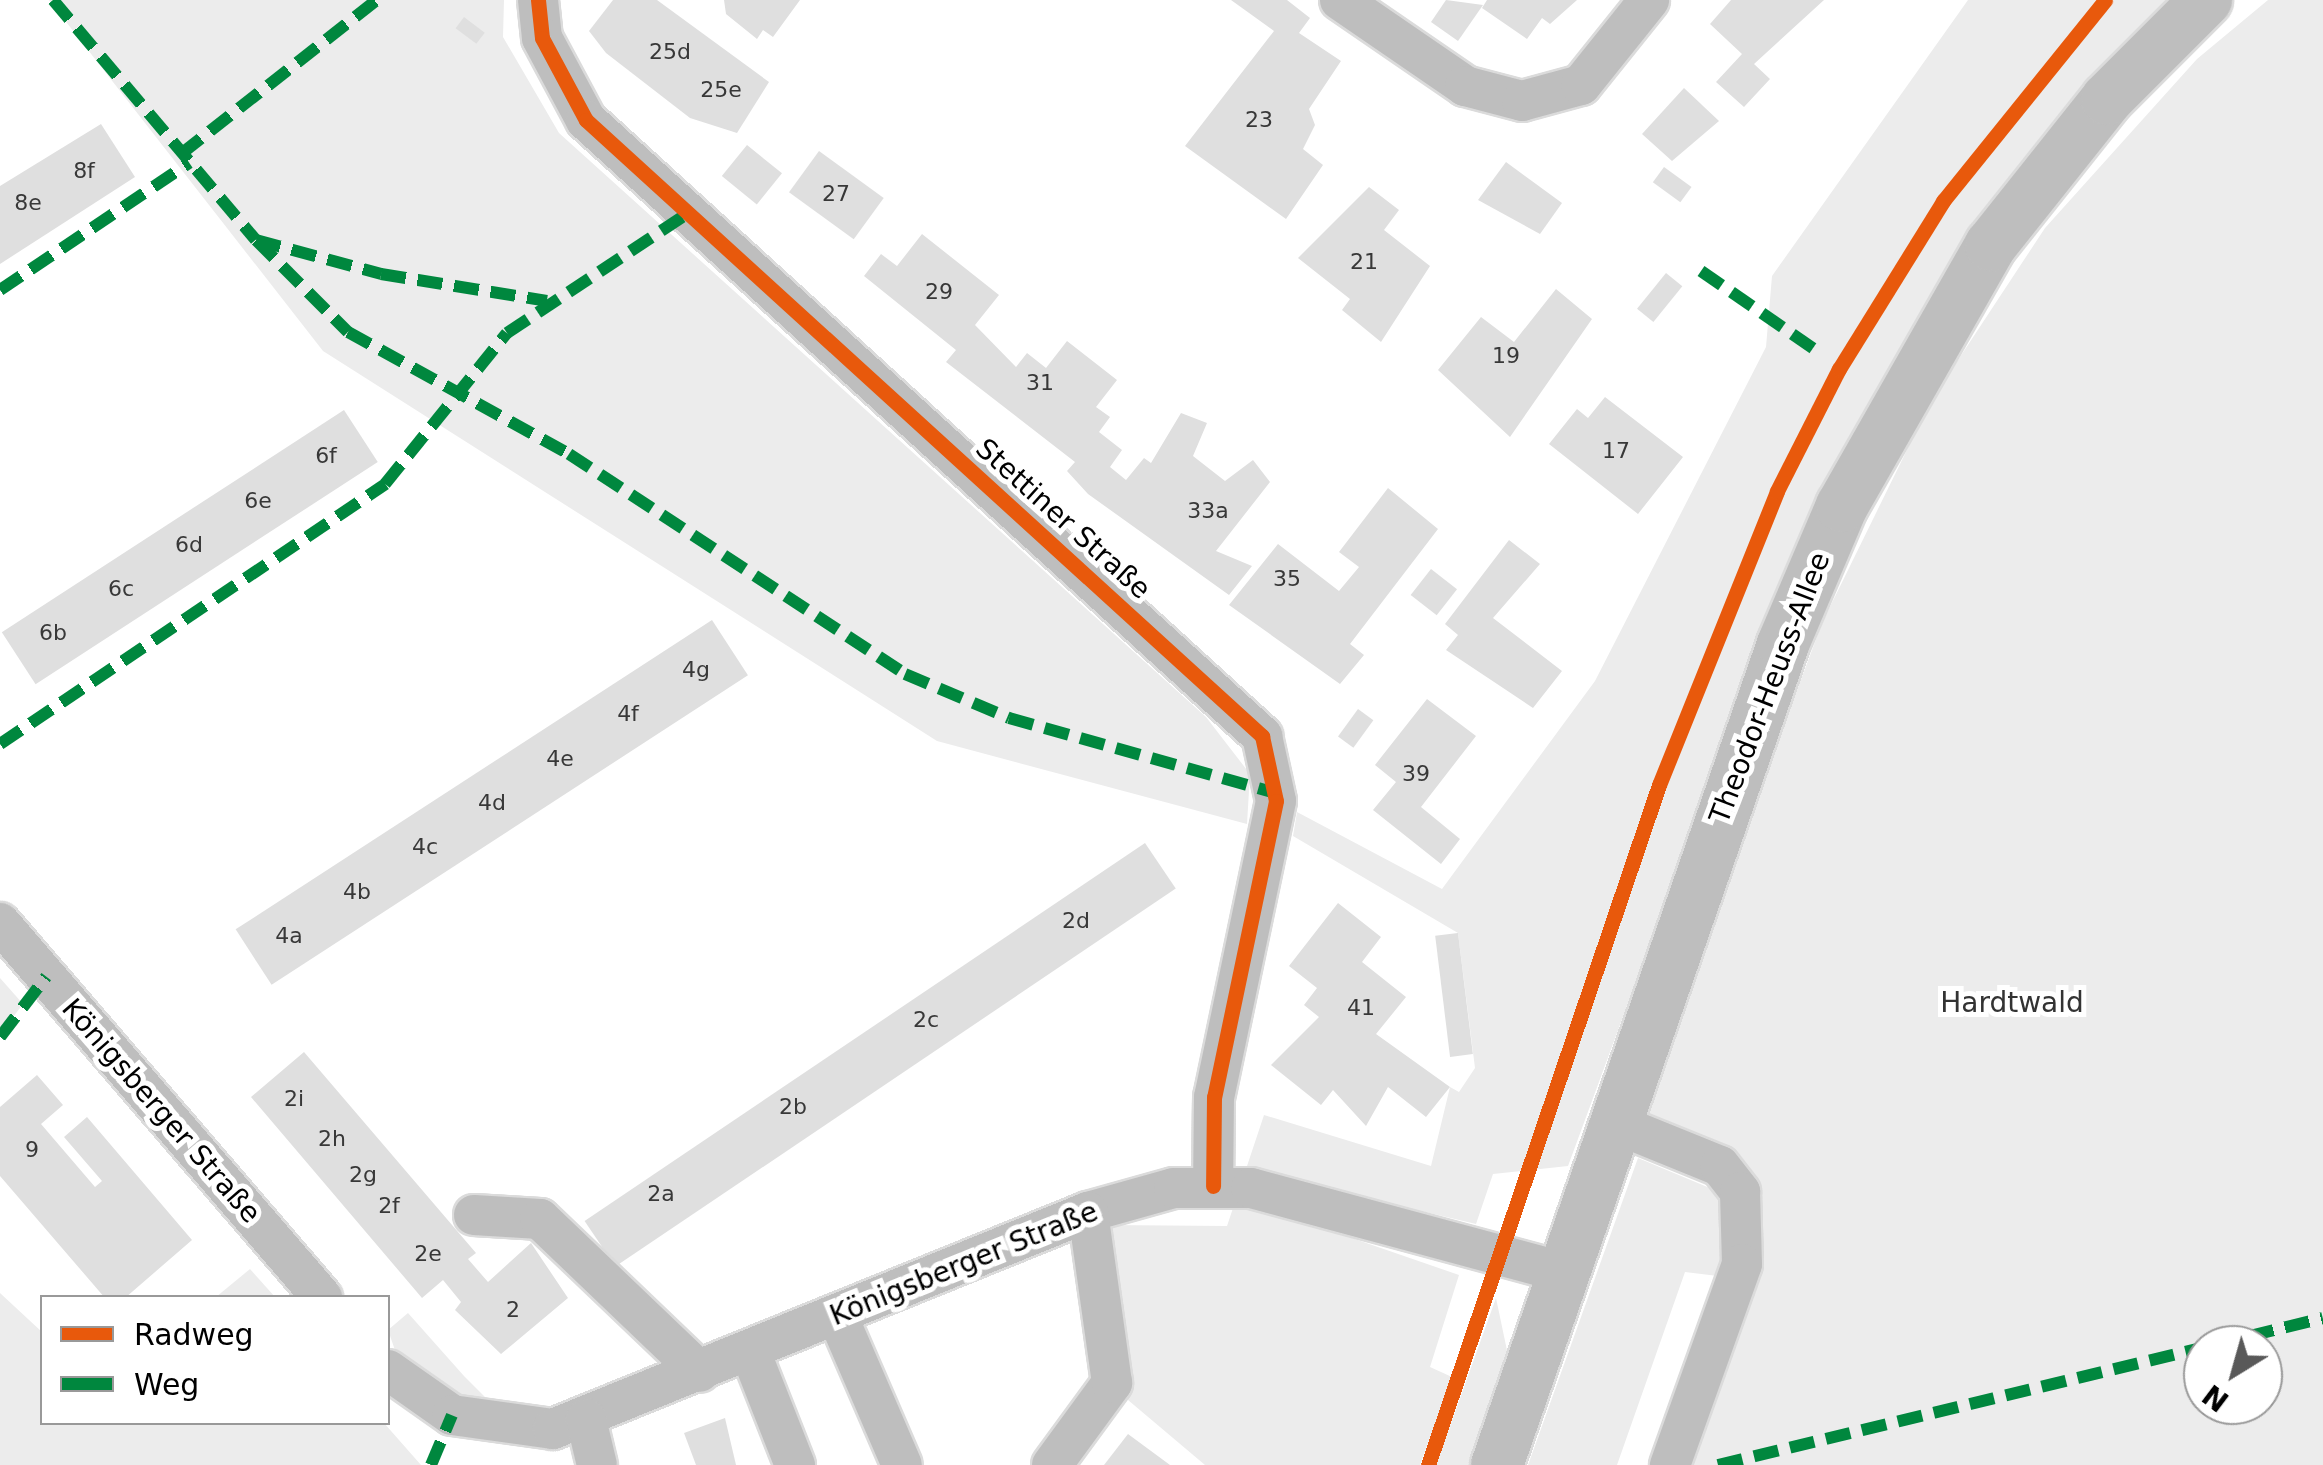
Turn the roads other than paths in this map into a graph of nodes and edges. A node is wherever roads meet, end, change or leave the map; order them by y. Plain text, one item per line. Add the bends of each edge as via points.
1 (538, 0) edge
2 (1340, 0) edge
3 (1649, 0) edge
4 (2206, 0) edge
5 (0, 923) edge
6 (1614, 1123) junction
7 (1213, 1186) junction
8 (1088, 1212) junction
9 (474, 1215) dead end
10 (1563, 1272) junction
11 (319, 1295) edge
12 (837, 1315) junction
13 (750, 1351) junction
14 (390, 1372) edge
15 (700, 1372) junction
16 (586, 1418) junction
17 (598, 1465) edge
18 (795, 1465) edge
19 (902, 1465) edge
20 (1052, 1465) edge
21 (1497, 1465) edge
22 (1670, 1465) edge

1 - 7 street, Stettiner Straße via 542,38 586,120 1262,736 1274,772 1274,820 1214,1096
2 - 3 street via 1466,86 1522,101 1580,85
4 - 6 main road, Theodor-Heuss-Allee via 2044,174 1910,374 1783,644
5 - 11 street, Königsberger Straße
6 - 10 main road, Theodor-Heuss-Allee
6 - 22 street via 1720,1166 1740,1192 1742,1264
7 - 8 street, Königsberger Straße
7 - 10 street, Königsberger Straße via 1252,1188
8 - 12 street, Königsberger Straße
8 - 20 street via 1112,1383
9 - 15 street via 540,1219
10 - 21 main road, Theodor-Heuss-Allee
12 - 13 street, Königsberger Straße
12 - 19 street
13 - 15 street, Königsberger Straße
13 - 18 street
14 - 16 street, Königsberger Straße via 420,1398 488,1426 553,1429
15 - 16 street, Königsberger Straße
16 - 17 street

